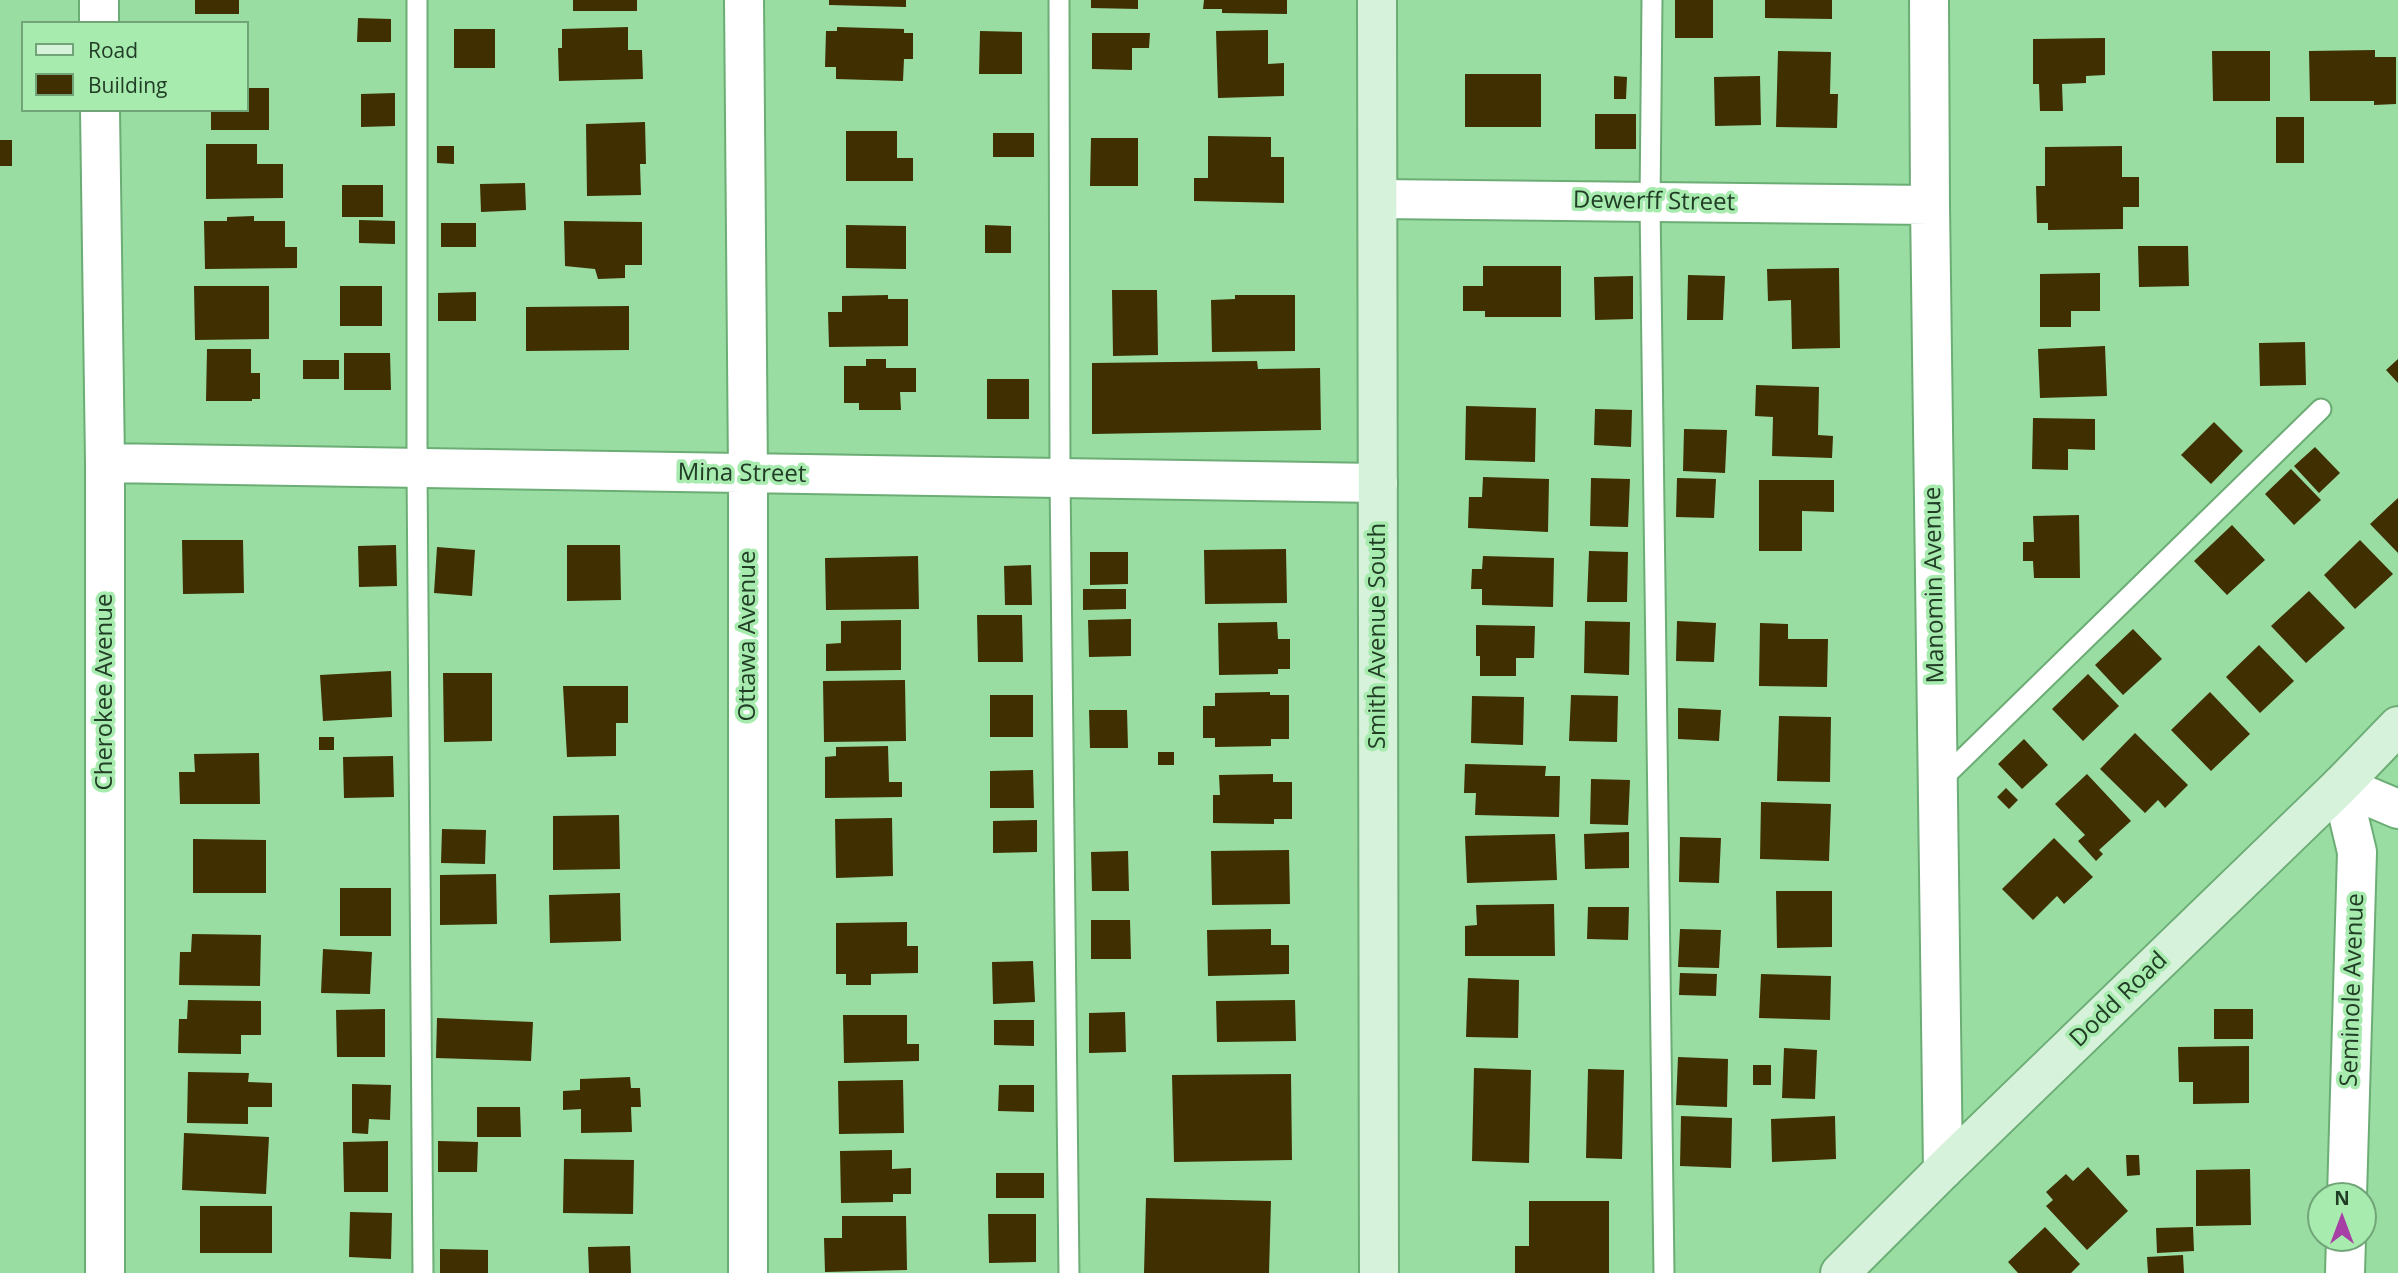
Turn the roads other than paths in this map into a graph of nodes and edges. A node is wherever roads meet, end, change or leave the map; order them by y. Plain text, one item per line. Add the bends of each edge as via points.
1 (99, 0) edge
2 (417, 0) edge
3 (744, 0) edge
4 (1059, 0) edge
5 (1377, 0) edge
6 (1652, 0) edge
7 (1929, 0) edge
8 (99, 21) edge
9 (100, 112) edge
10 (1378, 199) junction
11 (1650, 203) junction
12 (1930, 205) junction
13 (2321, 409) dead end
14 (105, 463) junction
15 (417, 468) junction
16 (748, 474) junction
17 (1060, 478) junction
18 (1378, 483) junction
19 (2398, 726) edge
20 (1938, 783) junction
21 (2341, 785) junction
22 (2398, 809) edge
23 (1943, 1170) junction
24 (2347, 1182) edge
25 (2346, 1252) edge
26 (105, 1273) edge
27 (424, 1273) edge
28 (748, 1273) edge
29 (1069, 1273) edge
30 (1379, 1273) edge
31 (1664, 1273) edge
32 (1840, 1273) edge
33 (2345, 1273) edge

1 - 8 street
2 - 15 lane
3 - 16 street, Ottawa Avenue
4 - 17 lane
5 - 10 main road, Smith Avenue South
6 - 11 lane
7 - 12 street, Manomin Avenue
9 - 14 street, Cherokee Avenue
10 - 11 street, Dewerff Street
10 - 18 main road, Smith Avenue South
11 - 12 street, Dewerff Street
11 - 31 lane
12 - 20 street, Manomin Avenue
13 - 20 lane
14 - 15 street, Mina Street
14 - 26 street, Cherokee Avenue
15 - 16 street, Mina Street
15 - 27 lane
16 - 17 street, Mina Street
16 - 28 street, Ottawa Avenue
17 - 18 street, Mina Street
17 - 29 lane
18 - 30 main road, Smith Avenue South
19 - 21 main road, Dodd Road
20 - 23 street, Manomin Avenue
21 - 22 street
21 - 23 main road, Dodd Road
21 - 24 street, Seminole Avenue via 2357,852
23 - 32 main road, Dodd Road
25 - 33 street

